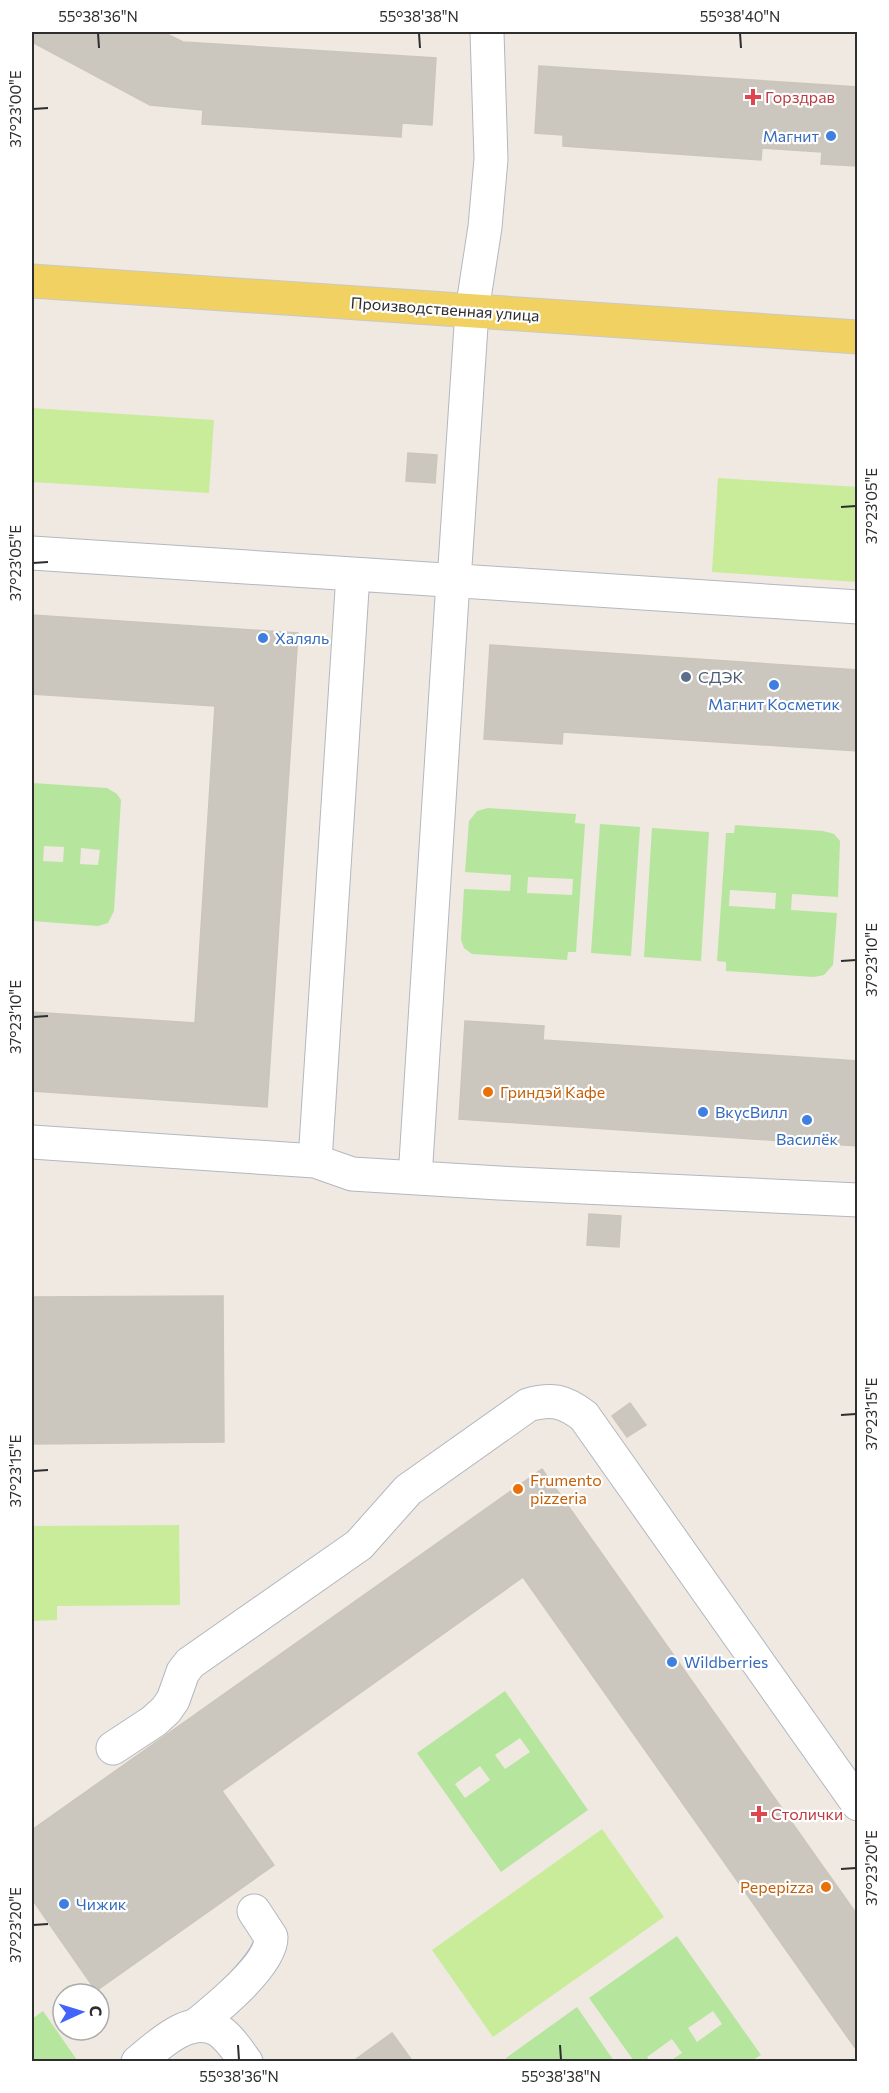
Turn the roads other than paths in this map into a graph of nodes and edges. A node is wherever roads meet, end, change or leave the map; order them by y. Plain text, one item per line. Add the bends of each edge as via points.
1 (487, 32) edge
2 (32, 281) edge
3 (472, 311) junction
4 (858, 338) edge
5 (32, 553) edge
6 (353, 574) junction
7 (453, 581) junction
8 (858, 608) edge
9 (32, 1142) edge
10 (315, 1161) junction
11 (415, 1178) junction
12 (858, 1200) edge
13 (113, 1748) dead end
14 (858, 1804) edge
15 (254, 1911) dead end
16 (195, 2026) junction
17 (138, 2061) edge
18 (246, 2061) edge

1 - 3 lane via 491,159
2 - 3 main road, Производственная улица
3 - 4 main road, Производственная улица
3 - 7 lane
5 - 6 lane
6 - 7 lane
6 - 10 lane
7 - 8 lane
7 - 11 lane
9 - 10 lane
10 - 11 lane via 352,1174
11 - 12 lane
13 - 14 lane via 166,1710 190,1664 359,1545 408,1490 528,1406 550,1401 572,1406 584,1416
15 - 16 lane via 271,1937 268,1951 233,1995
16 - 17 lane via 178,2031
16 - 18 lane via 218,2030

